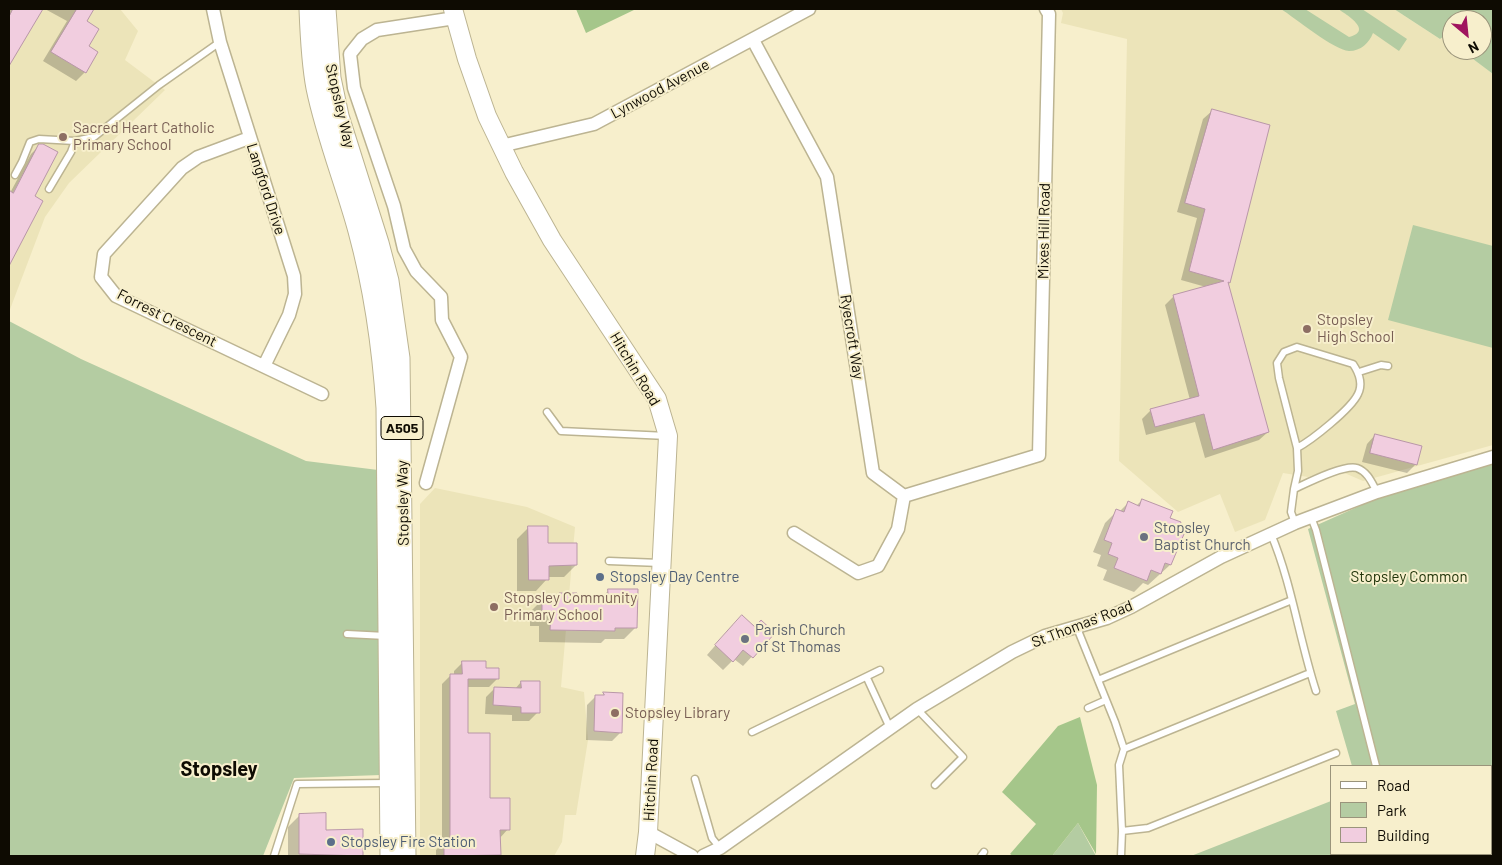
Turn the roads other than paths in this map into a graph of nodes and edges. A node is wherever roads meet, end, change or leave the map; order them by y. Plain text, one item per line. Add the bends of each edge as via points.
1 (213, 9) edge
2 (309, 9) edge
3 (326, 9) edge
4 (809, 9) edge
5 (1046, 9) edge
6 (454, 13) edge
7 (753, 40) junction
8 (220, 42) junction
9 (249, 138) junction
10 (75, 141) junction
11 (502, 146) junction
12 (15, 175) dead end
13 (49, 190) dead end
14 (264, 366) junction
15 (1388, 366) dead end
16 (1359, 372) junction
17 (322, 394) dead end
18 (547, 412) dead end
19 (668, 436) junction
20 (1297, 448) junction
21 (1493, 457) edge
22 (426, 483) dead end
23 (1294, 489) junction
24 (1377, 492) junction
25 (904, 496) junction
26 (1311, 517) junction
27 (1296, 523) junction
28 (794, 533) dead end
29 (1271, 534) junction
30 (609, 561) dead end
31 (662, 563) junction
32 (1292, 600) junction
33 (1077, 628) junction
34 (347, 634) dead end
35 (388, 636) junction
36 (880, 670) dead end
37 (1310, 673) junction
38 (867, 678) junction
39 (1098, 680) junction
40 (1316, 691) dead end
41 (1106, 700) junction
42 (1088, 708) dead end
43 (917, 709) junction
44 (890, 728) junction
45 (752, 732) dead end
46 (1124, 749) junction
47 (1336, 753) dead end
48 (1376, 765) edge
49 (695, 779) dead end
50 (389, 783) junction
51 (935, 786) dead end
52 (1122, 831) junction
53 (648, 832) junction
54 (714, 853) edge
55 (274, 856) edge
56 (390, 856) edge
57 (406, 856) edge
58 (645, 856) edge
59 (692, 856) edge
60 (1121, 856) edge

1 - 8 street, Langford Drive
2 - 35 main road, Stopsley Way / A505 via 316,88 373,289 382,356 386,408
3 - 57 main road, Stopsley Way / A505 via 333,88 389,281 400,358
4 - 7 street, Lynwood Avenue
5 - 25 street, Mixes Hill Road via 1049,14 1039,455
6 - 11 street, Hitchin Road via 484,108
6 - 22 street, Stopsley Way via 376,30 362,39 350,54 354,88 394,206 404,249 416,271 440,297 442,320 461,357
7 - 11 street, Lynwood Avenue via 594,124
7 - 25 street, Ryecroft Way via 828,177 873,473
8 - 9 street, Langford Drive
8 - 10 lane via 94,137
9 - 14 street, Langford Drive via 294,276 295,294 289,315
9 - 14 street, Forrest Crescent via 198,157 182,168 104,254 101,277 116,296
10 - 12 lane via 38,139 30,142
10 - 13 lane
11 - 19 street, Hitchin Road via 552,240 657,399
14 - 17 street, Forrest Crescent
15 - 16 lane
16 - 20 lane via 1359,392 1352,404
16 - 20 lane via 1353,364 1297,347 1284,352 1277,363 1278,371
18 - 19 lane via 561,431
19 - 31 street, Hitchin Road
20 - 23 lane via 1298,471
21 - 24 street, St Thomas' Road
23 - 24 lane via 1347,467 1358,468 1370,477
23 - 27 lane via 1291,512
24 - 26 street, St Thomas' Road
25 - 28 street via 898,529 878,566 858,573
26 - 27 street, St Thomas' Road
26 - 48 lane
27 - 29 street, St Thomas' Road
29 - 32 lane
29 - 33 street, St Thomas' Road via 1132,607
30 - 31 lane
31 - 53 street, Hitchin Road
32 - 37 lane
32 - 39 lane
33 - 39 lane
33 - 43 street, St Thomas' Road via 1045,636 1012,652
34 - 35 lane
35 - 50 main road, Stopsley Way / A505
36 - 38 lane
37 - 40 lane
37 - 46 lane
38 - 44 lane
38 - 45 lane
39 - 41 lane
41 - 42 lane
41 - 46 lane
43 - 44 street, St Thomas' Road
43 - 51 lane via 963,757
44 - 54 street, St Thomas' Road
46 - 52 lane via 1118,765
47 - 52 lane via 1148,828
49 - 54 lane
50 - 55 lane via 297,784
50 - 56 main road, Stopsley Way / A505
52 - 60 lane
53 - 58 street, Hitchin Road
53 - 59 street

